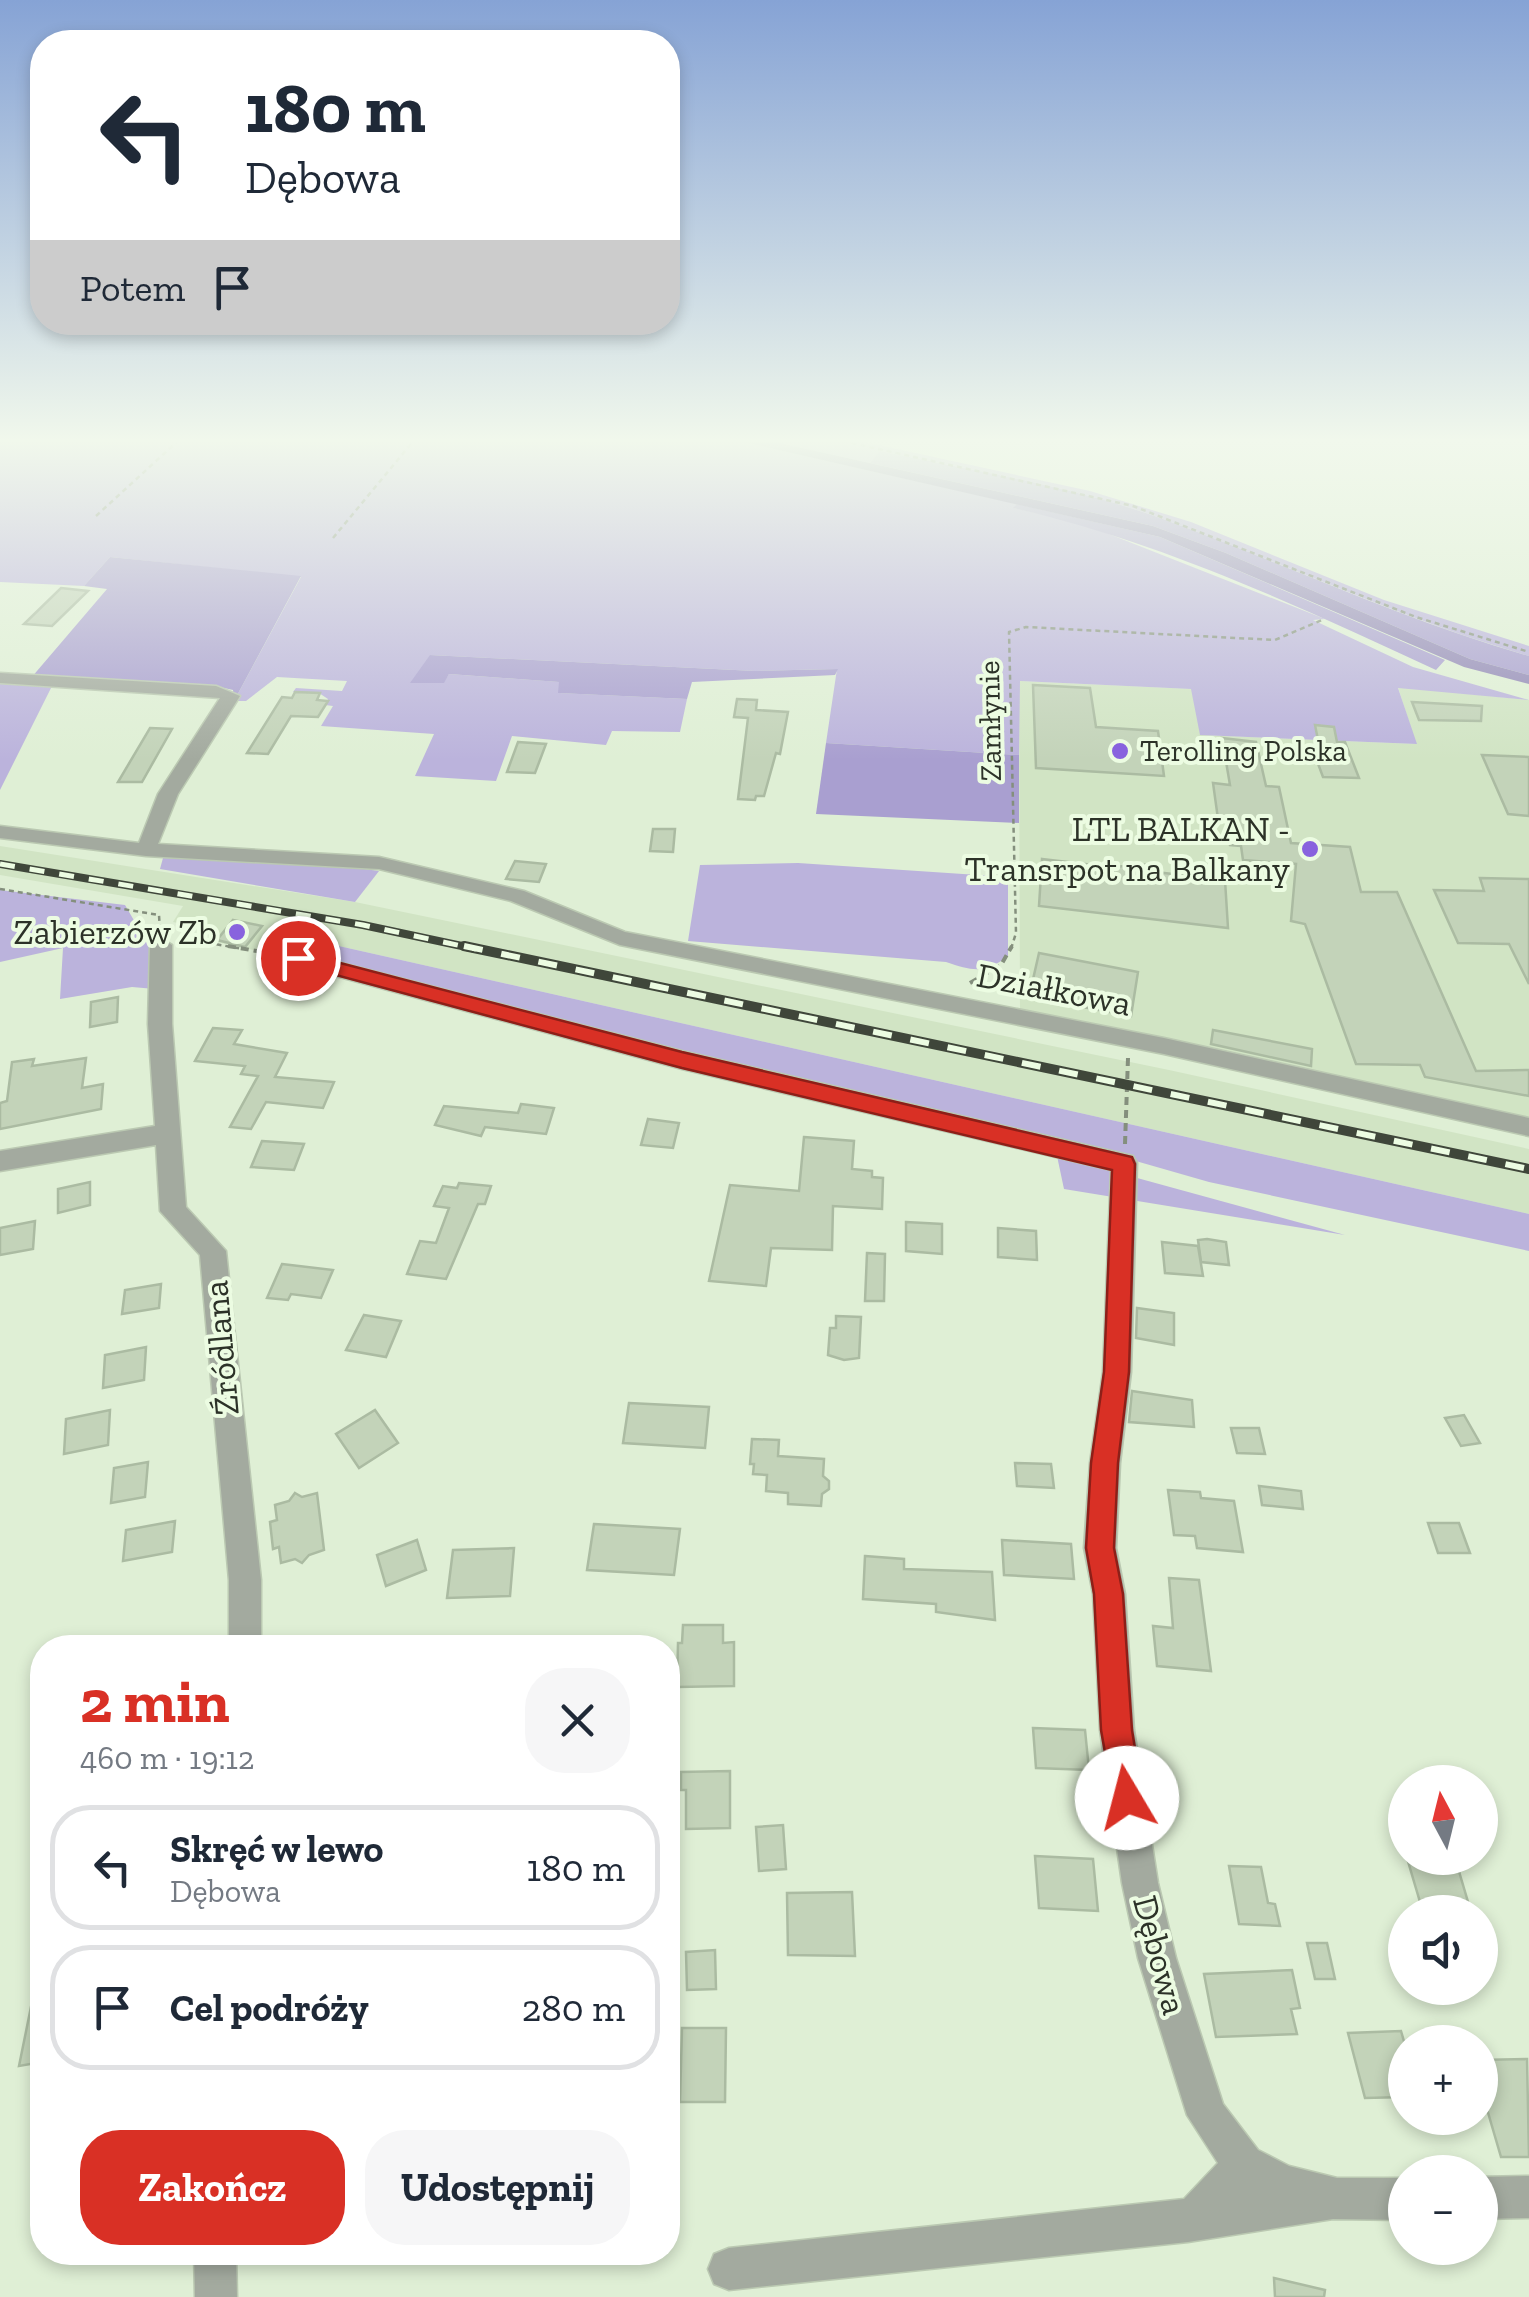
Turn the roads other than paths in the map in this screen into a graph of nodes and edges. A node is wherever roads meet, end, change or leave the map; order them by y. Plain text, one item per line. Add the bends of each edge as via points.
1 (0, 678) edge
2 (0, 832) edge
3 (146, 850) junction
4 (161, 945) road end
5 (298, 958) road end
6 (1529, 1127) edge
7 (166, 1134) junction
8 (0, 1161) edge
9 (244, 1635) edge
10 (1244, 2164) junction
11 (1529, 2197) edge
12 (1498, 2198) edge
13 (1337, 2199) junction
14 (1388, 2199) edge
15 (1188, 2221) junction
16 (215, 2265) edge
17 (729, 2269) dead end
18 (216, 2297) edge

1 - 3 street via 231,696 176,780
2 - 3 street, Działkowa
3 - 6 street, Działkowa via 380,863 502,892 620,938
4 - 7 street, Źródlana
5 - 10 street, Dębowa via 682,1060 1124,1164 1118,1356 1100,1548 1117,1730 1157,1958 1206,2115
7 - 8 street
7 - 9 street, Źródlana via 173,1211 213,1251 245,1580
10 - 13 street, Dębowa via 1283,2185
10 - 15 street
11 - 12 street
13 - 14 street, Dębowa
13 - 15 street, Dębowa
15 - 17 street, Dębowa
16 - 18 street

